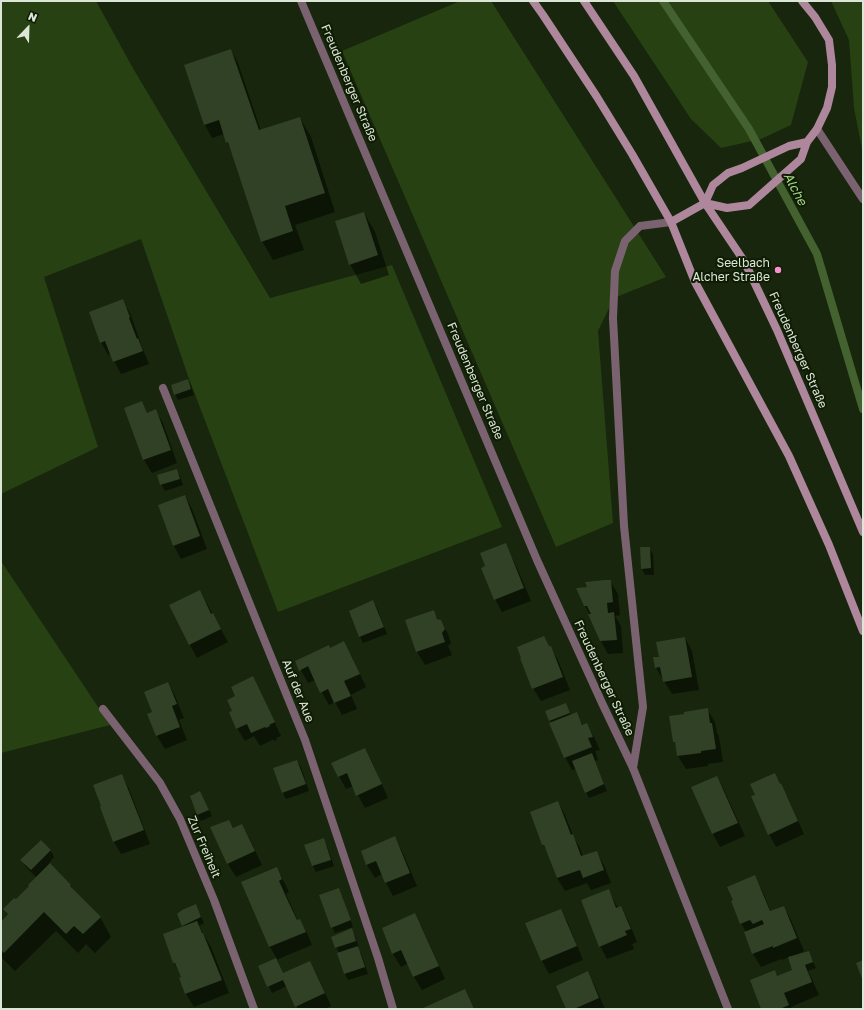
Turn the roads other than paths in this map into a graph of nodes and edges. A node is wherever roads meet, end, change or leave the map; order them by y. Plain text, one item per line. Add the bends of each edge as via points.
1 (301, 1) edge
2 (533, 1) edge
3 (584, 1) edge
4 (802, 1) edge
5 (817, 129) junction
6 (807, 142) junction
7 (863, 199) edge
8 (705, 203) junction
9 (671, 222) junction
10 (163, 388) dead end
11 (863, 532) edge
12 (863, 631) edge
13 (103, 709) dead end
14 (633, 768) junction
15 (254, 1009) edge
16 (393, 1009) edge
17 (728, 1009) edge

1 - 14 street, Freudenberger Straße via 537,560
2 - 9 main road via 597,97
3 - 8 main road, Freudenberger Straße via 634,76
4 - 5 main road via 816,17 829,40 832,65 832,87 827,108
5 - 6 main road
5 - 7 street
6 - 8 main road via 788,146 728,173 713,185
6 - 8 main road via 800,159 749,205 727,208
8 - 9 main road
8 - 11 main road, Freudenberger Straße via 742,258 777,330
9 - 12 main road via 695,282 789,456 829,545
9 - 14 street, Freudenberger Straße via 640,226 626,241 615,270 613,318 624,526 643,706
10 - 16 street, Auf der Aue via 305,740
13 - 15 street, Zur Freiheit via 160,783 180,819 214,900
14 - 17 street, Freudenberger Straße

